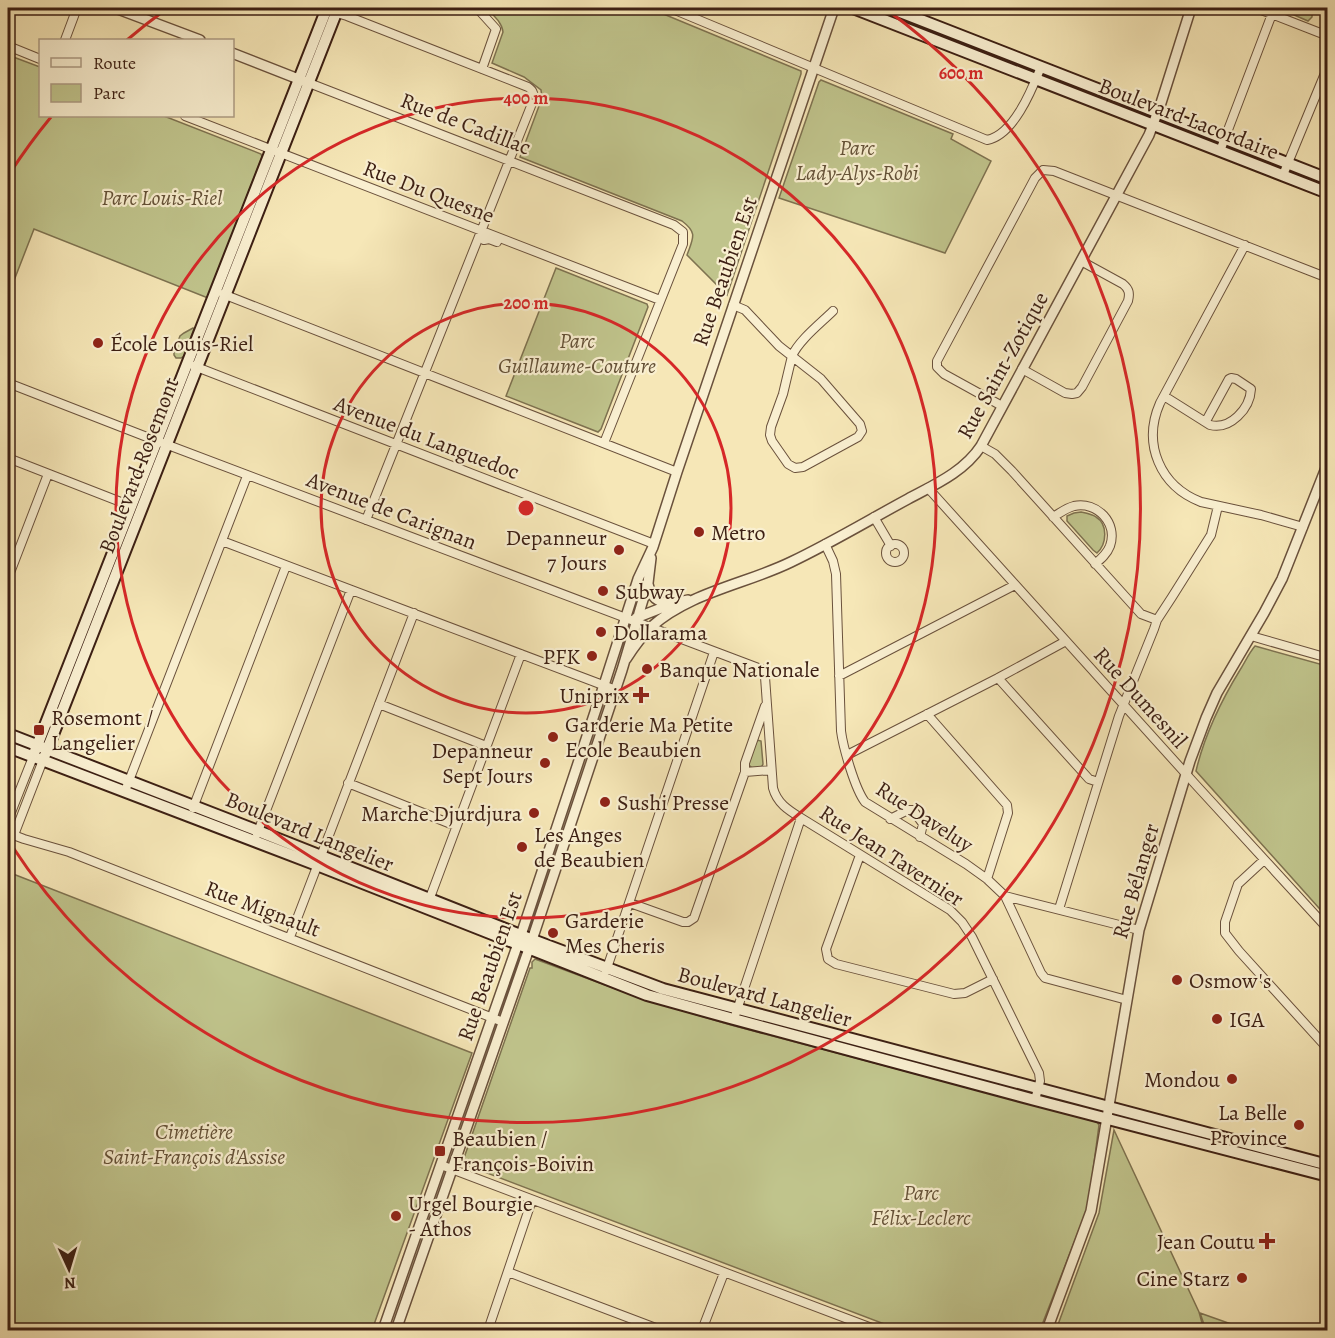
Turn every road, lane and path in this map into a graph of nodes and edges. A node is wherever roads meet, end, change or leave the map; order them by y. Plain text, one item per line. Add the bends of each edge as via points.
1 (77, 8) edge
2 (116, 8) edge
3 (477, 8) edge
4 (670, 8) edge
5 (834, 8) edge
6 (853, 8) edge
7 (890, 8) edge
8 (1191, 8) edge
9 (1256, 8) edge
10 (329, 9) edge
11 (1272, 14) junction
12 (1328, 36) edge
13 (65, 39) edge
14 (197, 39) edge
15 (8, 46) edge
16 (234, 54) edge
17 (39, 59) edge
18 (1328, 66) edge
19 (813, 67) junction
20 (1041, 67) junction
21 (482, 69) junction
22 (1036, 79) junction
23 (304, 81) junction
24 (1158, 112) junction
25 (188, 117) edge
26 (1153, 125) junction
27 (1225, 138) junction
28 (277, 151) junction
29 (1220, 151) junction
30 (510, 161) junction
31 (1287, 163) junction
32 (1282, 175) junction
33 (1328, 179) edge
34 (1328, 193) edge
35 (1116, 195) junction
36 (482, 231) junction
37 (484, 240) dead end
38 (1245, 245) junction
39 (1081, 261) junction
40 (1328, 278) edge
41 (220, 293) junction
42 (659, 303) junction
43 (733, 305) junction
44 (833, 311) dead end
45 (792, 356) junction
46 (192, 365) junction
47 (1022, 369) junction
48 (425, 374) junction
49 (8, 383) edge
50 (1164, 396) junction
51 (1002, 406) junction
52 (1206, 421) junction
53 (162, 443) junction
54 (604, 443) junction
55 (396, 444) junction
56 (981, 446) junction
57 (8, 458) edge
58 (1328, 464) edge
59 (677, 472) junction
60 (48, 474) junction
61 (247, 476) junction
62 (928, 488) junction
63 (131, 506) junction
64 (1218, 506) junction
65 (874, 517) junction
66 (1053, 517) junction
67 (366, 520) junction
68 (1303, 527) junction
69 (222, 542) junction
70 (825, 544) junction
71 (653, 545) junction
72 (891, 546) dead end
73 (1095, 564) junction
74 (286, 566) junction
75 (8, 578) edge
76 (648, 583) junction
77 (1015, 585) junction
78 (351, 590) junction
79 (697, 599) junction
80 (674, 603) junction
81 (414, 613) junction
82 (631, 620) junction
83 (1157, 620) junction
84 (650, 628) junction
85 (1251, 636) junction
86 (1066, 641) junction
87 (714, 652) junction
88 (521, 654) junction
89 (1328, 658) edge
90 (626, 659) junction
91 (763, 671) joint
92 (840, 676) junction
93 (998, 678) junction
94 (604, 685) junction
95 (616, 690) junction
96 (766, 702) junction
97 (379, 704) junction
98 (1124, 705) junction
99 (927, 714) junction
100 (8, 734) edge
101 (587, 736) junction
102 (599, 739) junction
103 (486, 746) junction
104 (8, 747) edge
105 (42, 748) junction
106 (847, 755) junction
107 (38, 759) junction
108 (771, 770) junction
109 (745, 772) junction
110 (1186, 774) junction
111 (1098, 782) junction
112 (348, 783) junction
113 (127, 786) junction
114 (563, 808) junction
115 (192, 811) junction
116 (575, 812) junction
117 (801, 818) junction
118 (890, 819) junction
119 (8, 820) edge
120 (456, 826) junction
121 (10, 834) edge
122 (256, 836) junction
123 (920, 837) junction
124 (860, 855) junction
125 (1264, 860) junction
126 (319, 861) junction
127 (987, 879) junction
128 (1005, 896) junction
129 (630, 903) junction
130 (428, 904) junction
131 (1059, 909) junction
132 (1328, 928) edge
133 (1138, 930) junction
134 (290, 937) junction
135 (519, 940) junction
136 (530, 945) junction
137 (605, 973) junction
138 (993, 979) junction
139 (1127, 1000) junction
140 (735, 1014) junction
141 (492, 1017) junction
142 (503, 1022) junction
143 (1328, 1049) edge
144 (1036, 1094) junction
145 (1108, 1112) junction
146 (441, 1165) junction
147 (1328, 1165) edge
148 (452, 1169) junction
149 (1328, 1176) edge
150 (532, 1200) junction
151 (508, 1272) junction
152 (724, 1273) junction
153 (383, 1330) edge
154 (396, 1330) edge
155 (488, 1330) edge
156 (662, 1330) edge
157 (702, 1330) edge
158 (877, 1330) edge
159 (1047, 1330) edge

1 - 13 street
2 - 14 street
3 - 21 street via 496,29
4 - 19 street
5 - 19 street, Rue Beaubien Est
6 - 22 main road, Boulevard Lacordaire
7 - 20 main road, Boulevard Lacordaire
8 - 24 street, Rue Saint-Zotique
9 - 11 street
10 - 21 street
10 - 23 main road, Boulevard Rosemont
11 - 12 street
11 - 27 street
15 - 17 street
16 - 23 street, Rue de Cadillac
18 - 31 street
19 - 22 street via 987,140 1015,119
19 - 43 street, Rue Beaubien Est
20 - 22 street
20 - 24 main road, Boulevard Lacordaire
21 - 30 street via 528,87 533,93
22 - 26 main road, Boulevard Lacordaire
23 - 28 main road, Boulevard Rosemont
23 - 30 street, Rue de Cadillac
24 - 26 street, Rue Saint-Zotique
24 - 27 main road, Boulevard Lacordaire
25 - 28 street, Rue Du Quesne
26 - 29 main road, Boulevard Lacordaire
26 - 35 street, Rue Saint-Zotique
27 - 29 street
27 - 31 main road, Boulevard Lacordaire
28 - 36 street, Rue Du Quesne
28 - 41 main road, Boulevard Rosemont
29 - 32 main road, Boulevard Lacordaire
30 - 36 street
30 - 42 street, Rue de Cadillac via 674,225 683,232 683,244
31 - 32 street
31 - 33 main road, Boulevard Lacordaire
32 - 34 main road, Boulevard Lacordaire
35 - 38 street
35 - 39 street, Rue Saint-Zotique
35 - 51 street via 1047,170 1040,172 1024,198 937,361 944,374
36 - 42 street, Rue Du Quesne
36 - 48 street
37 - 42 street
38 - 40 street
38 - 50 street
39 - 47 street, Rue Saint-Zotique
39 - 47 street via 1123,284 1129,295 1082,387 1075,394 1065,393
41 - 46 main road, Boulevard Rosemont
41 - 48 street
42 - 54 street
43 - 45 street via 745,310
43 - 59 street, Rue Beaubien Est
44 - 45 street
45 - 45 street via 830,387 858,420 862,431 855,439 800,468 788,464 770,435
46 - 53 main road, Boulevard Rosemont
46 - 55 street, Avenue du Languedoc
47 - 51 street, Rue Saint-Zotique
48 - 54 street
48 - 55 street
49 - 53 street, Avenue de Carignan
50 - 52 street
50 - 64 street via 1152,427 1152,444 1160,466 1188,496
51 - 56 street, Rue Saint-Zotique
52 - 52 street via 1217,426 1237,417 1251,395 1250,387 1229,380
53 - 61 street, Avenue de Carignan
53 - 63 main road, Boulevard Rosemont
53 - 105 main road, Boulevard Rosemont
54 - 59 street
55 - 67 street
55 - 71 street, Avenue du Languedoc
56 - 62 street, Rue Saint-Zotique via 966,465
56 - 66 street via 997,456
57 - 60 street
58 - 68 street, Rue Bélanger
59 - 71 street, Rue Beaubien Est
60 - 63 street
60 - 75 street
61 - 67 street, Avenue de Carignan
61 - 69 street
62 - 65 street, Rue Saint-Zotique
62 - 77 street, Rue Dumesnil
63 - 105 main road, Boulevard Rosemont
64 - 68 street
64 - 83 street via 1211,535
65 - 70 street, Rue Saint-Zotique
65 - 72 street
66 - 73 street
66 - 73 street via 1082,505 1095,508 1106,517 1111,542
67 - 82 street, Avenue de Carignan
68 - 85 street, Rue Bélanger via 1282,579
69 - 74 street
69 - 113 street
70 - 79 street, Rue Saint-Zotique via 783,566
70 - 92 street, Rue Daveluy via 836,574
71 - 76 street, Rue Beaubien Est
71 - 82 street, Rue Beaubien Est via 638,579
73 - 83 street via 1141,614
74 - 78 street
74 - 115 street
76 - 80 street via 654,598
76 - 82 street, Rue Beaubien Est
77 - 86 street, Rue Dumesnil
77 - 92 street
78 - 81 street
78 - 122 street
79 - 80 street, Rue Saint-Zotique
79 - 84 street, Rue Saint-Zotique
80 - 82 street, Rue Saint-Zotique
81 - 88 street
81 - 97 street
82 - 84 street, Avenue de Carignan
82 - 90 street, Rue Beaubien Est
82 - 94 street, Rue Beaubien Est
83 - 98 street
84 - 87 street, Avenue de Carignan
84 - 90 street, Rue Beaubien Est
85 - 89 street
85 - 110 street, Rue Bélanger via 1210,708
86 - 93 street
86 - 98 street, Rue Dumesnil
87 - 91 street, Avenue de Carignan
87 - 129 street
88 - 94 street
88 - 103 street
90 - 95 street, Rue Beaubien Est
91 - 96 street, Rue Jean Tavernier
92 - 106 street, Rue Daveluy via 841,731
93 - 99 street
93 - 111 street via 1089,778
94 - 95 street
94 - 101 street, Rue Beaubien Est
95 - 102 street, Rue Beaubien Est
96 - 108 street, Rue Jean Tavernier
96 - 109 street
97 - 103 street
97 - 112 street
98 - 110 street, Rue Dumesnil
98 - 111 street
99 - 106 street
99 - 127 street via 1007,805 1008,813
100 - 105 main road, Boulevard Langelier
101 - 102 street
101 - 114 street, Rue Beaubien Est
102 - 116 street, Rue Beaubien Est
103 - 120 street
104 - 107 main road, Boulevard Langelier
105 - 107 main road, Boulevard Rosemont
105 - 113 main road, Boulevard Langelier
106 - 118 street, Rue Daveluy via 861,798
107 - 113 main road, Boulevard Langelier
107 - 119 street, Boulevard Rosemont
107 - 121 street, Boulevard Rosemont
108 - 109 street
108 - 117 street, Rue Jean Tavernier via 777,799
109 - 129 street via 694,918 683,922
110 - 125 street, Rue Dumesnil
110 - 133 street, Rue Bélanger
111 - 131 street
112 - 120 street
112 - 126 street
113 - 115 main road, Boulevard Langelier
114 - 116 street
114 - 135 street, Rue Beaubien Est
115 - 122 main road, Boulevard Langelier
116 - 136 street, Rue Beaubien Est
117 - 124 street, Rue Jean Tavernier
117 - 140 street
118 - 123 street, Rue Daveluy
118 - 123 street via 913,810 923,824
120 - 130 street
121 - 134 street, Rue Mignault via 69,852
122 - 126 main road, Boulevard Langelier
123 - 127 street, Rue Daveluy
124 - 138 street, Rue Jean Tavernier via 957,916
124 - 138 street via 826,950 828,959 954,994 965,993
125 - 132 street, Rue Dumesnil
125 - 143 street via 1238,884 1225,933
126 - 130 main road, Boulevard Langelier
126 - 134 street
127 - 128 street, Rue Daveluy
128 - 131 street, Rue Daveluy
128 - 139 street via 1045,978
129 - 137 street
130 - 135 main road, Boulevard Langelier
131 - 133 street, Rue Daveluy
133 - 139 street, Rue Bélanger
134 - 141 street, Rue Mignault
135 - 136 main road, Boulevard Langelier
135 - 141 street, Rue Beaubien Est
136 - 137 main road, Boulevard Langelier
136 - 142 street, Rue Beaubien Est
137 - 140 main road, Boulevard Langelier via 647,995
138 - 144 street, Rue Jean Tavernier via 1039,1073
139 - 145 street, Rue Bélanger
140 - 144 main road, Boulevard Langelier
141 - 142 street, Rue Mignault
141 - 146 street, Rue Beaubien Est
142 - 148 street, Rue Beaubien Est
144 - 145 main road, Boulevard Langelier
145 - 147 main road, Boulevard Langelier
145 - 149 main road, Boulevard Langelier
145 - 159 street, Rue Bélanger via 1091,1211
146 - 148 street
146 - 153 street, Rue Beaubien Est
148 - 150 street
148 - 154 street, Rue Beaubien Est
150 - 151 street
150 - 152 street
151 - 155 street
151 - 156 street
152 - 157 street
152 - 158 street

